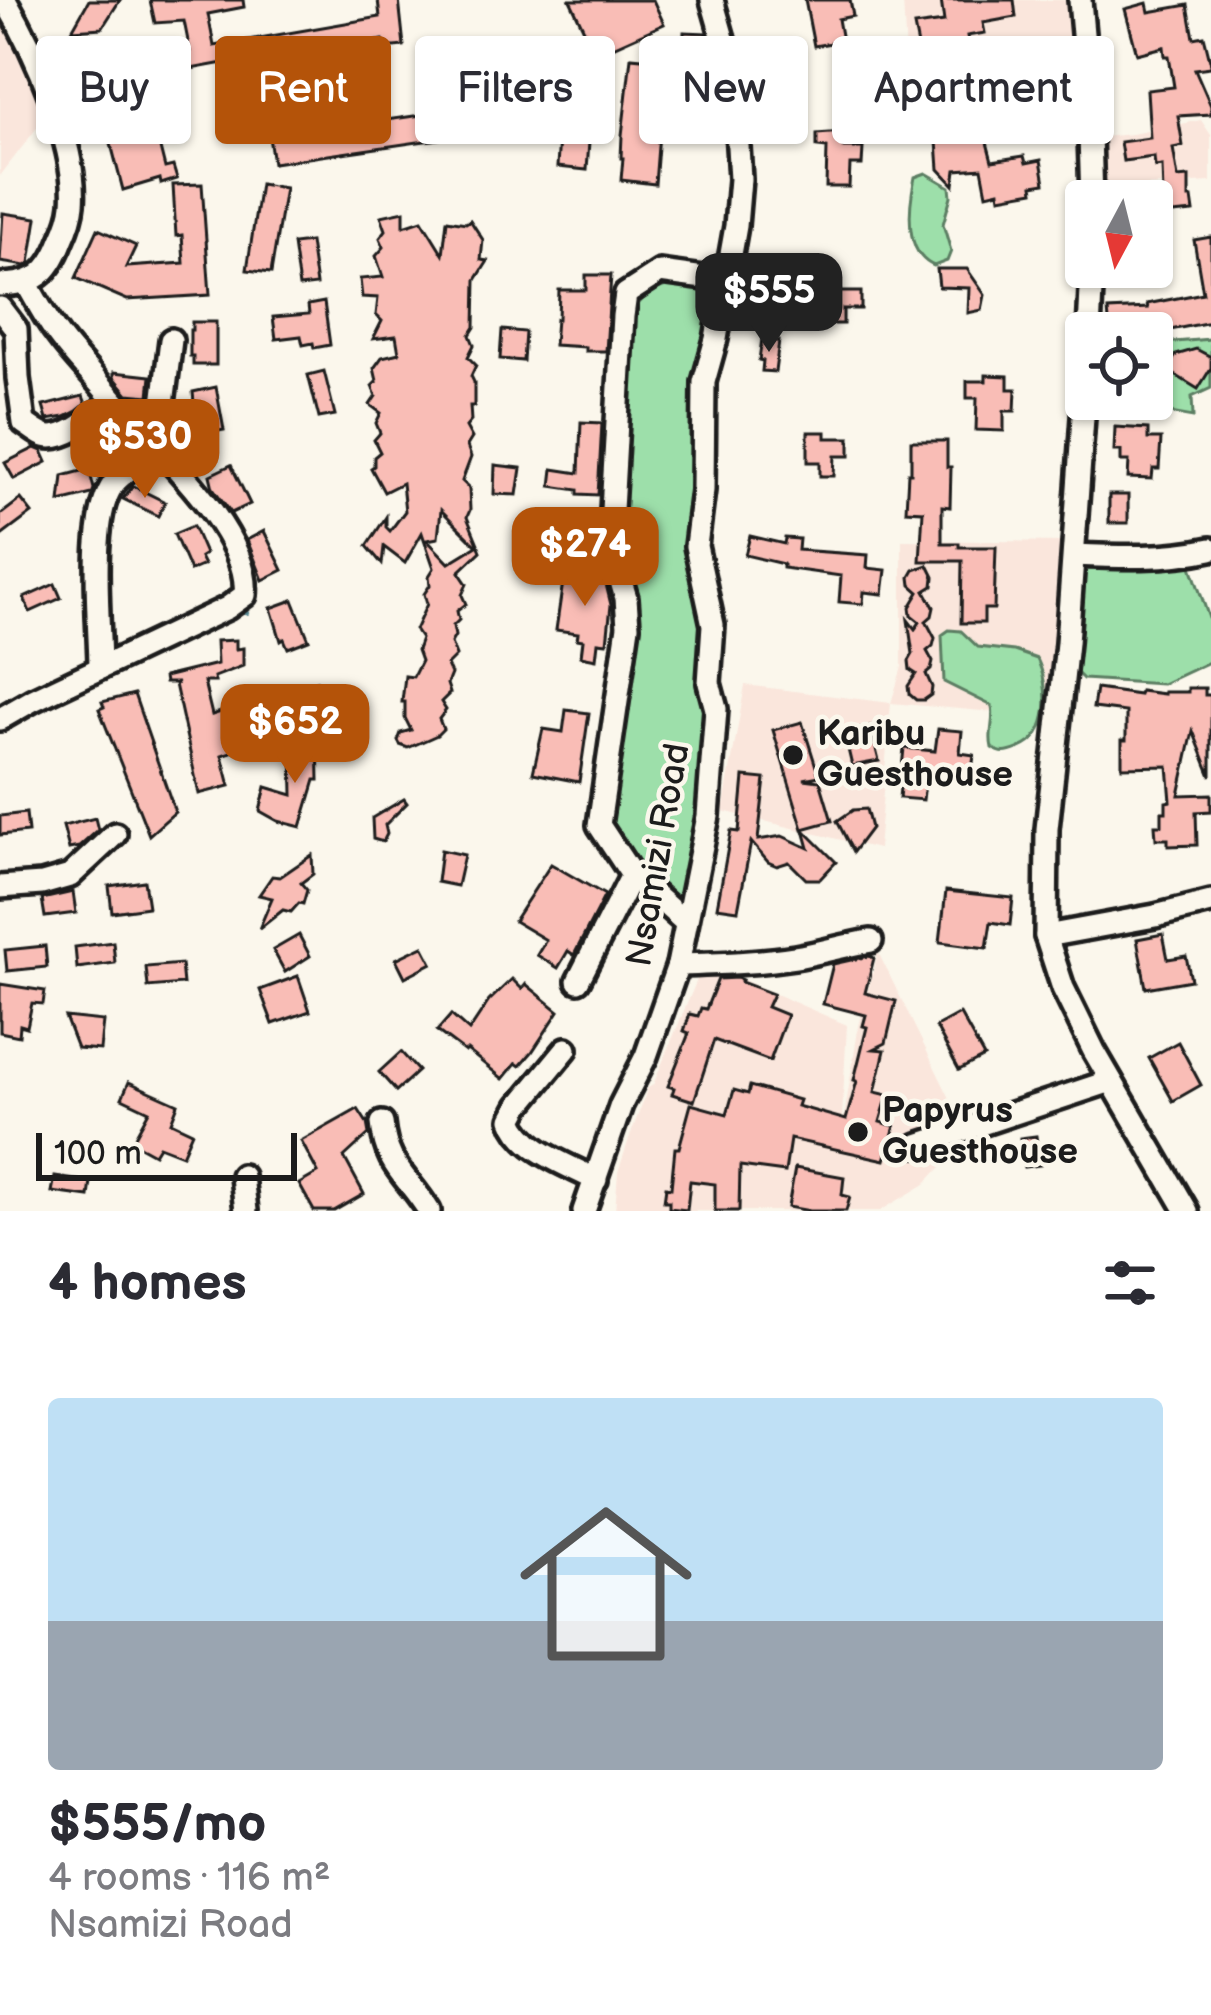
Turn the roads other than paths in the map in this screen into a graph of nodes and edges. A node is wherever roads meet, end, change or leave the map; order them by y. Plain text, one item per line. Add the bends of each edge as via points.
1 (5, 0) edge
2 (712, 0) edge
3 (1080, 0) edge
4 (1091, 180) edge
5 (726, 281) junction
6 (27, 284) junction
7 (0, 285) edge
8 (0, 308) edge
9 (171, 340) dead end
10 (115, 401) junction
11 (1083, 420) edge
12 (158, 444) junction
13 (1211, 549) edge
14 (1074, 555) junction
15 (100, 668) junction
16 (0, 719) edge
17 (115, 834) dead end
18 (632, 875) junction
19 (0, 886) edge
20 (1211, 902) edge
21 (686, 923) junction
22 (1046, 936) junction
23 (871, 940) dead end
24 (678, 964) junction
25 (578, 981) dead end
26 (566, 1049) dead end
27 (1111, 1082) junction
28 (382, 1123) dead end
29 (918, 1145) dead end
30 (607, 1152) junction
31 (242, 1176) dead end
32 (596, 1180) junction
33 (246, 1211) edge
34 (429, 1211) edge
35 (584, 1211) edge
36 (603, 1211) edge
37 (1187, 1211) edge

1 - 6 street via 50,95 72,177 74,204 54,262
2 - 5 street, Nsamizi Road via 728,56 740,179
3 - 4 street
5 - 18 street via 660,272 626,294 622,316 612,510 628,626 599,825
5 - 21 street, Nsamizi Road via 704,382 696,546 713,625 709,683 716,709 708,816
6 - 7 street
6 - 10 street via 57,334
8 - 10 street via 16,329 24,423 51,437
9 - 12 street
10 - 12 street
11 - 14 street
12 - 15 street via 115,482 103,506
12 - 15 street via 216,515 245,595
13 - 14 street
14 - 22 street via 1047,829
15 - 16 street
17 - 19 street via 70,876
18 - 21 street
18 - 25 street
20 - 22 street
21 - 24 street, Nsamizi Road
22 - 27 street
23 - 24 street via 778,959
24 - 30 street, Nsamizi Road
26 - 32 street via 512,1120 526,1142
27 - 29 street
27 - 37 street
28 - 34 street via 392,1162
30 - 32 street, Nsamizi Road
30 - 36 street
31 - 33 street
32 - 35 street, Nsamizi Road

